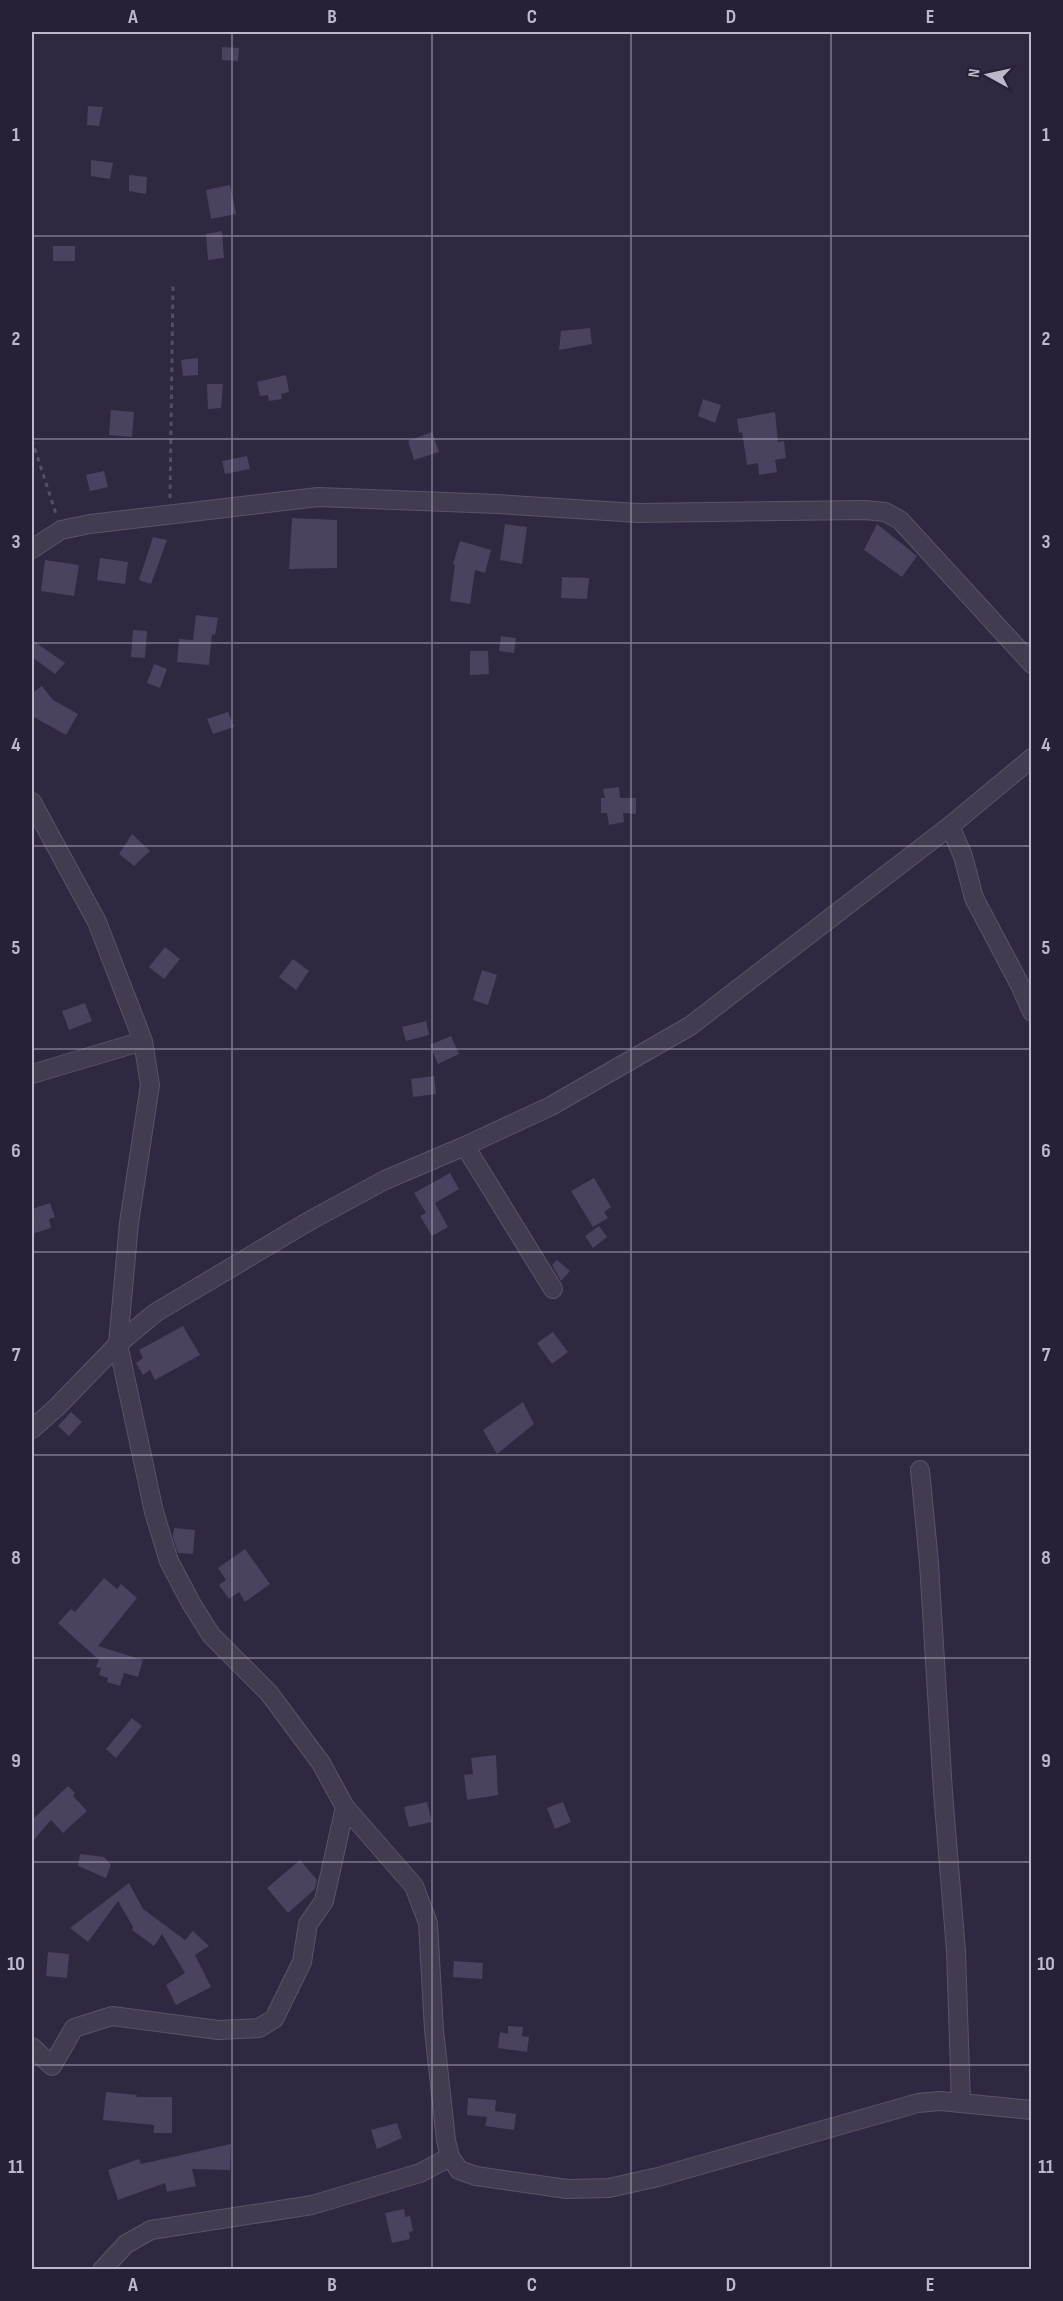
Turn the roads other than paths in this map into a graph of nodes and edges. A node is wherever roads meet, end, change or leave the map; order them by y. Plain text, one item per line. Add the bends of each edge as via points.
1 (32, 549) edge
2 (1032, 664) edge
3 (1032, 758) edge
4 (32, 802) edge
5 (950, 826) junction
6 (1032, 1012) edge
7 (143, 1041) junction
8 (32, 1074) edge
9 (465, 1146) junction
10 (553, 1289) dead end
11 (118, 1344) junction
12 (32, 1429) edge
13 (921, 1470) dead end
14 (345, 1807) junction
15 (32, 2047) edge
16 (961, 2103) junction
17 (1032, 2110) edge
18 (450, 2157) junction
19 (102, 2270) edge

1 - 2 street via 61,530 90,524 318,497 638,513 834,509 885,512 900,520
3 - 5 street
4 - 7 street via 97,922
5 - 6 street via 974,898
5 - 9 street via 690,1026 552,1106
7 - 8 street
7 - 11 street via 150,1085 129,1223
9 - 10 street
9 - 11 street via 385,1180 311,1220 155,1313
11 - 12 street
11 - 14 street via 154,1512 169,1561 211,1635 269,1694 321,1763
13 - 16 street via 956,1951
14 - 15 street via 324,1901 308,1924 302,1962 274,2019 259,2028 218,2030 112,2016 74,2028 52,2066
14 - 18 street via 414,1886 428,1923 434,2030
16 - 17 street
16 - 18 street via 918,2103 609,2188 567,2189 476,2176 459,2170
18 - 19 street via 420,2174 312,2205 151,2230 126,2244

